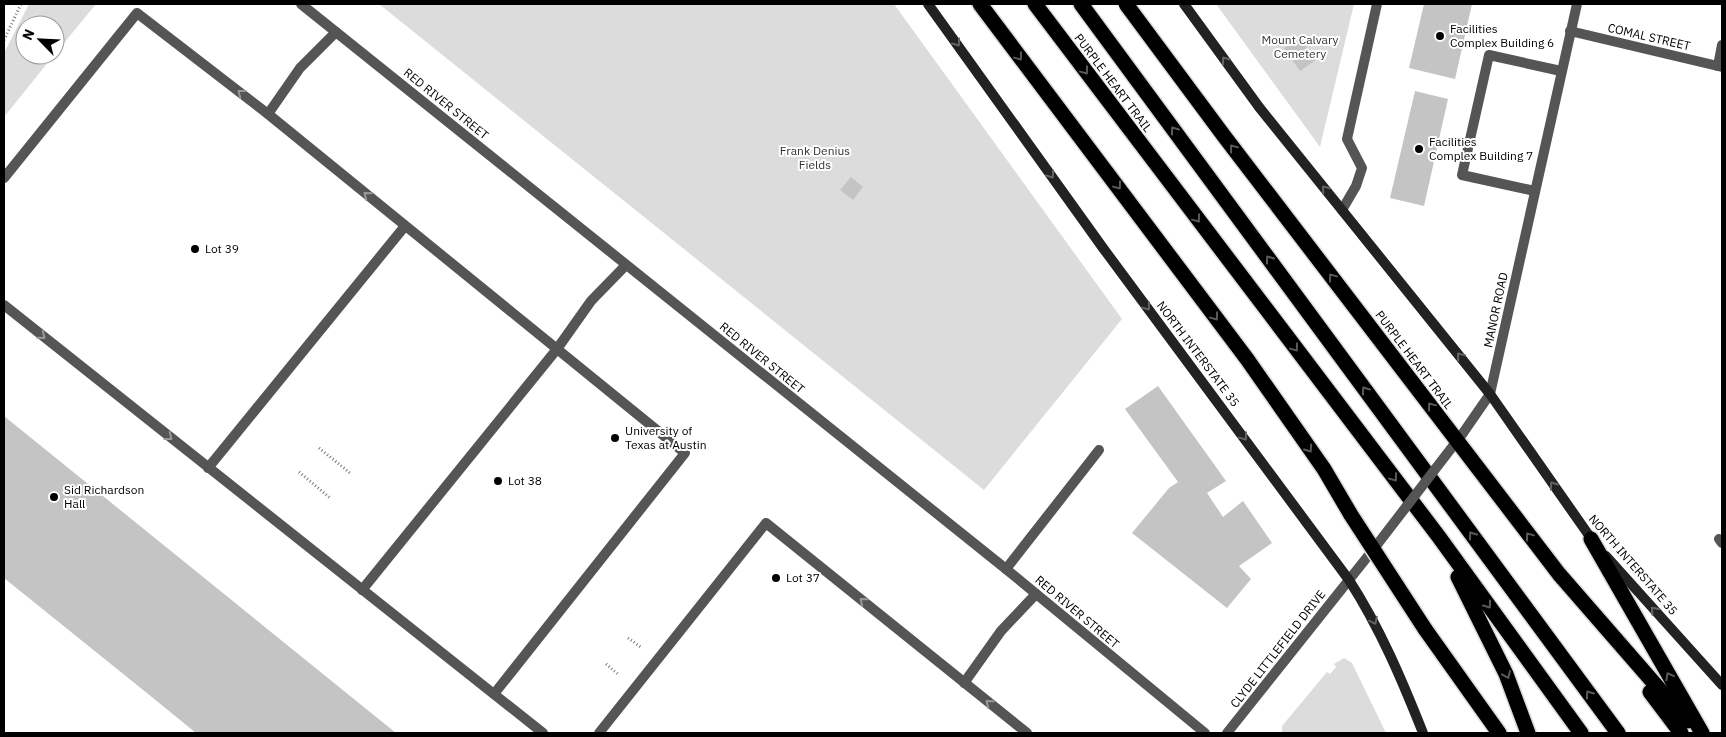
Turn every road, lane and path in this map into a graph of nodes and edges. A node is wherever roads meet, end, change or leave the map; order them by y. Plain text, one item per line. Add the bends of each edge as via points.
1 (21, 4) edge
2 (301, 4) edge
3 (928, 4) edge
4 (980, 4) edge
5 (1035, 4) edge
6 (1081, 4) edge
7 (1126, 4) edge
8 (1184, 4) edge
9 (1377, 4) edge
10 (1577, 4) edge
11 (1570, 31) junction
12 (336, 32) junction
13 (4, 40) edge
14 (1722, 45) edge
15 (1720, 66) edge
16 (1561, 71) junction
17 (268, 114) junction
18 (4, 178) edge
19 (1535, 191) junction
20 (1342, 210) junction
21 (405, 226) junction
22 (626, 265) junction
23 (4, 305) edge
24 (557, 349) junction
25 (1490, 394) junction
26 (320, 448) dead end
27 (1099, 450) dead end
28 (208, 468) junction
29 (299, 472) dead end
30 (350, 473) dead end
31 (330, 498) dead end
32 (1439, 537) junction
33 (1591, 539) junction
34 (1006, 569) junction
35 (1559, 574) junction
36 (1349, 580) junction
37 (362, 590) junction
38 (1036, 594) junction
39 (964, 683) junction
40 (1722, 685) edge
41 (494, 694) junction
42 (544, 733) edge
43 (599, 733) edge
44 (1027, 733) edge
45 (1205, 733) edge
46 (1227, 733) edge
47 (1423, 733) edge
48 (1499, 733) edge
49 (1528, 733) edge
50 (1581, 733) edge
51 (1618, 733) edge
52 (1682, 733) edge
53 (1700, 733) edge

1 - 13 path
2 - 12 street, RED RIVER STREET
3 -> 36 main road, NORTH INTERSTATE 35 via 1103,248
4 -> 48 highway, bridge via 1247,359 1324,469 1425,629
5 -> 32 highway, PURPLE HEART TRAIL
51 -> 6 highway, PURPLE HEART TRAIL
35 -> 7 highway, PURPLE HEART TRAIL, bridge
20 -> 8 main road, NORTH INTERSTATE 35 via 1259,106
9 - 20 street via 1347,139 1362,168
10 - 11 street, MANOR ROAD
11 - 15 street, COMAL STREET
11 - 16 street, MANOR ROAD
12 - 17 street via 300,68
12 - 22 street, RED RIVER STREET
14 - 15 street
16 - 19 street, MANOR ROAD
16 - 19 street via 1489,54 1462,175
17 -> 18 street via 137,13
21 -> 17 street
19 - 25 street, MANOR ROAD
25 -> 20 main road, NORTH INTERSTATE 35
21 - 24 street
21 - 28 street
22 - 24 street via 591,301
22 - 34 street, RED RIVER STREET
23 -> 28 street
24 - 37 street
24 - 41 street via 685,453
33 -> 25 main road, NORTH INTERSTATE 35
25 - 36 street, MANOR ROAD, bridge via 1464,433
26 - 30 path
27 - 34 street
28 - 37 street
29 - 31 path
32 -> 49 highway via 1506,674
32 -> 50 highway, PURPLE HEART TRAIL
40 -> 33 main road, NORTH INTERSTATE 35
53 -> 33 highway
34 - 38 street, RED RIVER STREET
35 - 52 highway, PURPLE HEART TRAIL
35 - 53 highway
36 - 46 street, CLYDE LITTLEFIELD DRIVE
36 -> 47 main road, NORTH INTERSTATE 35 via 1372,616
37 - 41 street
38 - 39 street via 1001,632
38 - 45 street, RED RIVER STREET
39 -> 43 street via 766,523
44 -> 39 street
41 - 42 street

